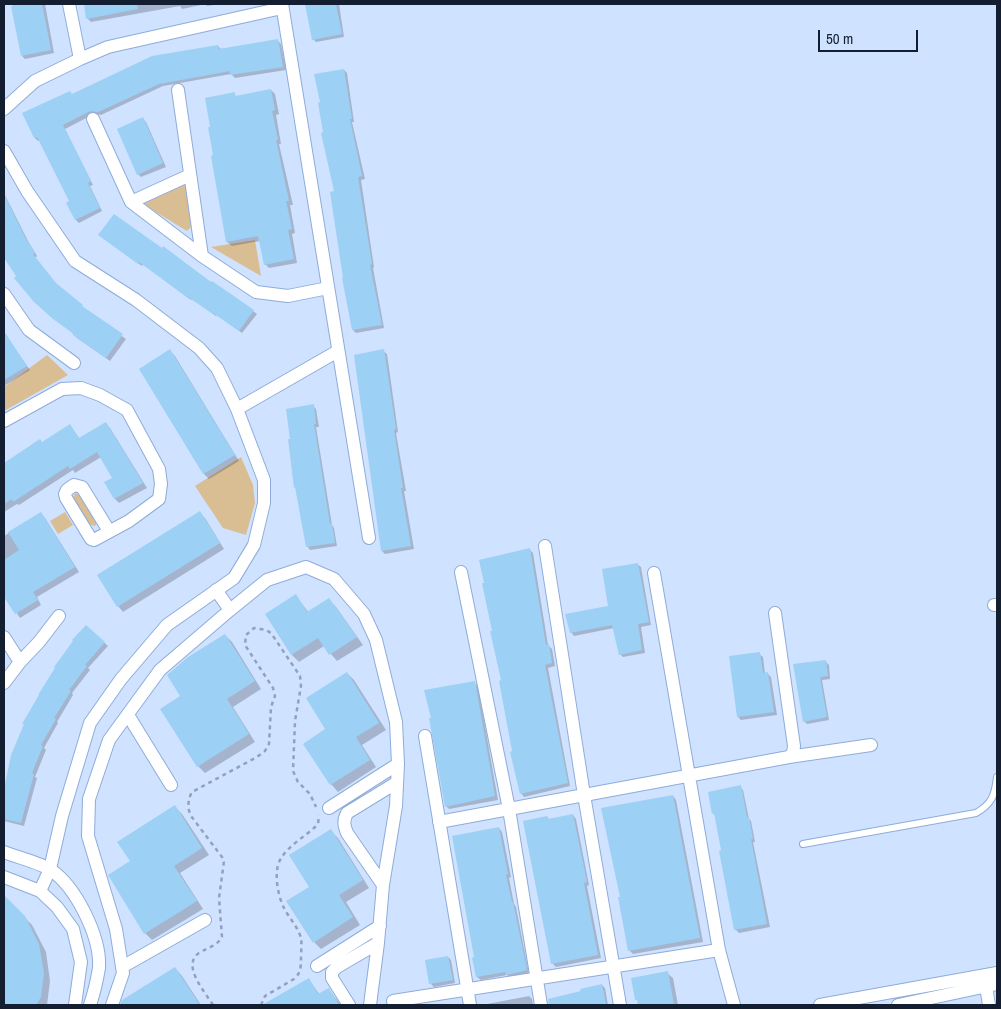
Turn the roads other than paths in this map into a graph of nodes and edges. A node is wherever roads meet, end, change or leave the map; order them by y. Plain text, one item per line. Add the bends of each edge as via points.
1 (69, 4) edge
2 (282, 6) edge
3 (80, 59) junction
4 (178, 90) dead end
5 (4, 109) edge
6 (93, 119) dead end
7 (4, 151) edge
8 (190, 175) junction
9 (131, 202) junction
10 (202, 256) junction
11 (328, 288) junction
12 (4, 294) edge
13 (338, 351) junction
14 (74, 363) dead end
15 (237, 409) junction
16 (4, 421) edge
17 (109, 530) dead end
18 (369, 538) dead end
19 (545, 546) dead end
20 (461, 572) dead end
21 (654, 573) dead end
22 (234, 578) junction
23 (216, 590) junction
24 (247, 597) junction
25 (230, 610) junction
26 (775, 613) dead end
27 (59, 616) dead end
28 (4, 637) edge
29 (20, 662) junction
30 (4, 683) edge
31 (128, 714) junction
32 (424, 736) dead end
33 (871, 745) dead end
34 (789, 757) junction
35 (398, 764) junction
36 (690, 776) junction
37 (997, 777) edge
38 (396, 783) junction
39 (171, 785) dead end
40 (584, 795) junction
41 (329, 808) dead end
42 (509, 809) junction
43 (439, 822) junction
44 (803, 844) dead end
45 (4, 852) edge
46 (50, 869) junction
47 (4, 877) edge
48 (383, 885) junction
49 (40, 891) junction
50 (205, 920) dead end
51 (380, 926) junction
52 (378, 943) junction
53 (719, 950) junction
54 (317, 966) dead end
55 (122, 967) junction
56 (612, 967) junction
57 (997, 972) edge
58 (536, 979) junction
59 (991, 985) edge
60 (468, 990) junction
61 (907, 1004) edge
62 (75, 1005) edge
63 (90, 1005) edge
64 (112, 1005) edge
65 (349, 1005) edge
66 (370, 1005) edge
67 (394, 1005) edge
68 (470, 1005) edge
69 (541, 1005) edge
70 (620, 1005) edge
71 (734, 1005) edge
72 (820, 1005) edge
73 (989, 1005) edge

1 - 3 street
2 - 3 street via 108,47
2 - 11 street
3 - 5 street via 35,82
4 - 8 street
6 - 9 street
7 - 15 street via 75,261 136,300 199,348 217,368
8 - 9 street
8 - 10 street
9 - 10 street
10 - 11 street via 256,292 288,296
11 - 13 street
12 - 14 street via 29,330
13 - 15 street
13 - 18 street
15 - 22 street via 264,480 264,503 254,545
16 - 17 street via 62,389 81,388 127,410 159,469 159,499 129,521
19 - 40 street
20 - 42 street
21 - 36 street
22 - 23 street
22 - 24 street
23 - 25 street
23 - 46 street via 168,625 120,679 90,723
24 - 25 street
24 - 35 street via 267,580 306,567 334,579 364,614 376,640 396,722
25 - 31 street via 160,670
26 - 34 street via 794,746 794,753
27 - 29 street
28 - 29 street
29 - 30 street
31 - 39 street
31 - 55 street via 109,740 89,799 88,836 116,929
32 - 43 street
33 - 34 street
34 - 36 street
35 - 38 street
35 - 41 street
36 - 40 street
36 - 53 street
37 - 44 lane via 993,797 976,813
38 - 48 street via 396,806
38 - 48 street via 344,818 347,833
40 - 42 street
40 - 56 street
42 - 43 street
42 - 58 street
43 - 60 street
45 - 46 street
46 - 49 street
46 - 63 street via 67,884 96,938 99,966
47 - 49 street
48 - 51 street
49 - 62 street via 58,907 73,928 81,962
50 - 55 street
51 - 52 street
51 - 54 street
52 - 65 street via 332,972 332,978
52 - 66 street
53 - 56 street
53 - 71 street
55 - 64 street
56 - 58 street
56 - 70 street
57 - 72 street
58 - 60 street
58 - 69 street
59 - 61 street
59 - 73 street
60 - 67 street via 393,1001
60 - 68 street

